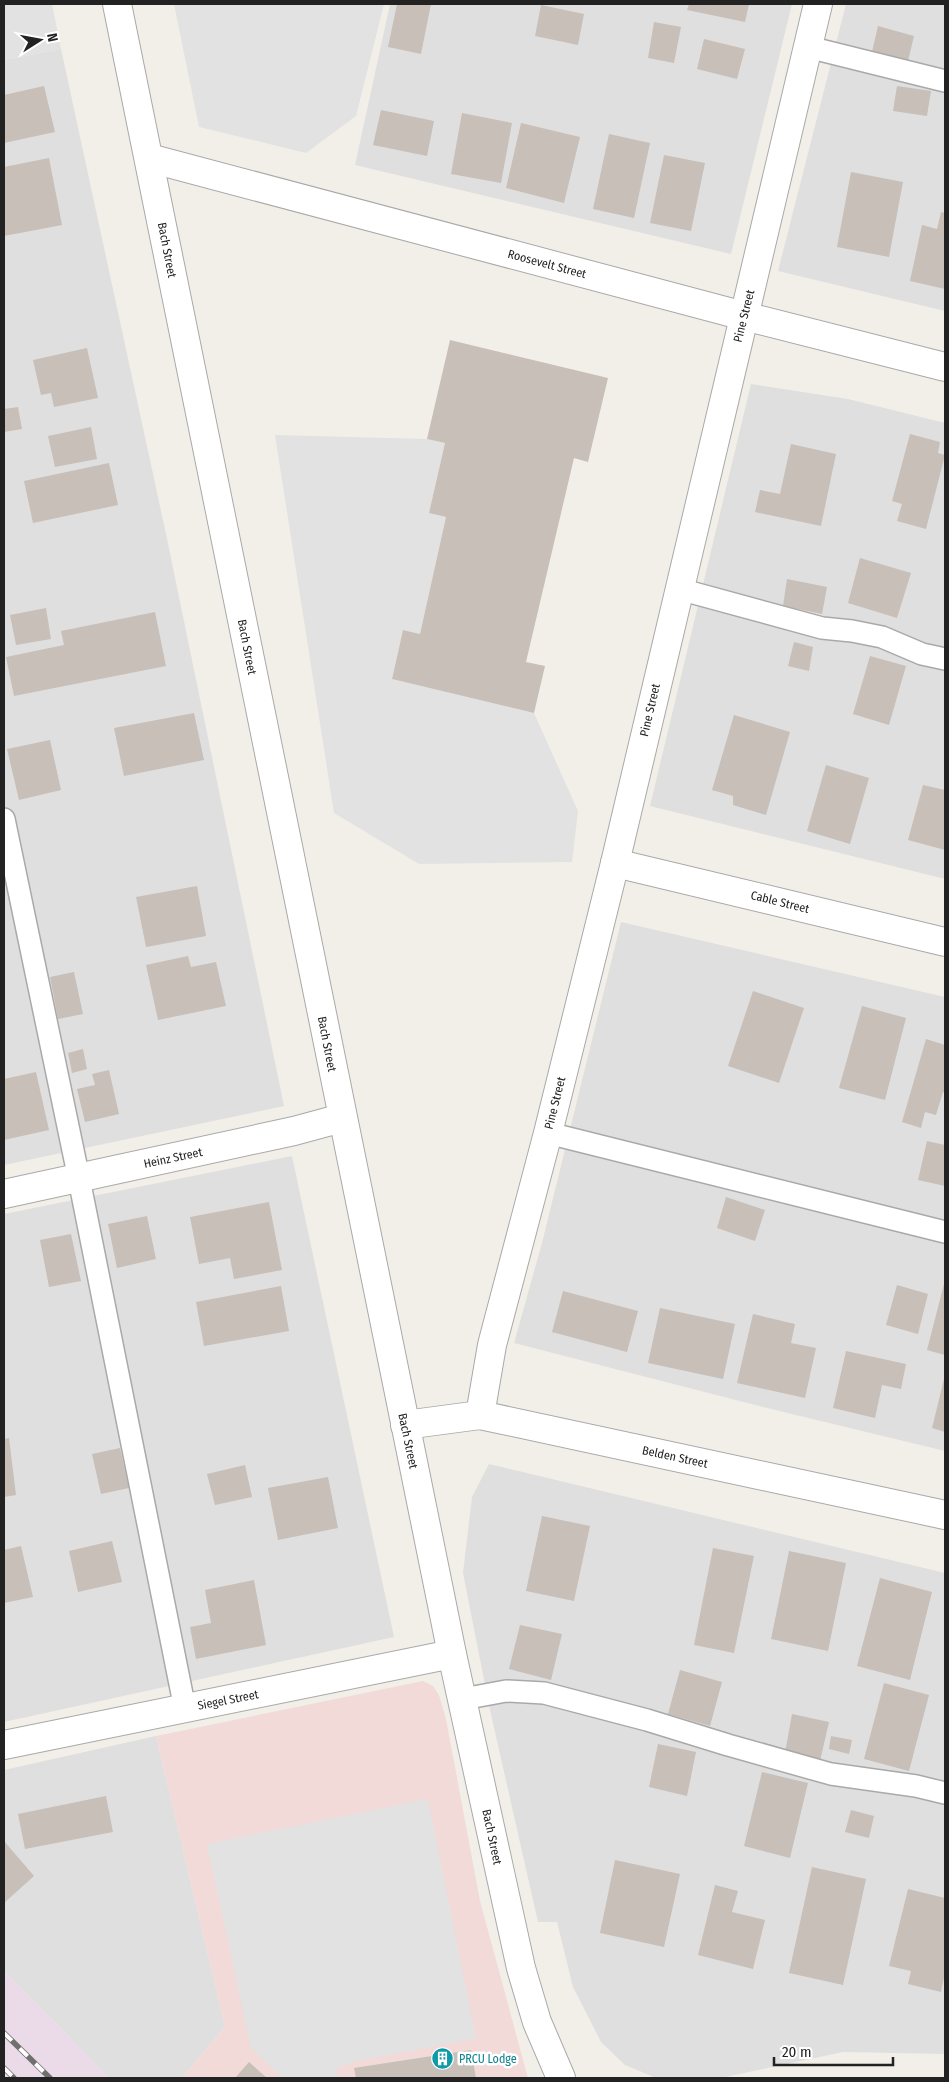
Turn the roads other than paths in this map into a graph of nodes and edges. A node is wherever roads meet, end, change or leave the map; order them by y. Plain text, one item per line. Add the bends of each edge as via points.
1 (117, 4) edge
2 (818, 4) edge
3 (808, 47) junction
4 (945, 81) edge
5 (149, 158) junction
6 (744, 316) junction
7 (945, 367) edge
8 (679, 589) junction
9 (945, 659) edge
10 (4, 819) edge
11 (615, 863) junction
12 (945, 942) edge
13 (342, 1118) junction
14 (548, 1132) junction
15 (79, 1178) junction
16 (4, 1194) edge
17 (945, 1232) edge
18 (480, 1415) junction
19 (405, 1425) junction
20 (945, 1515) edge
21 (452, 1654) junction
22 (463, 1700) junction
23 (185, 1709) junction
24 (4, 1745) edge
25 (945, 1793) edge
26 (561, 2078) edge

1 - 5 street, Bach Street
2 - 3 street, Pine Street
3 - 4 lane
3 - 6 street, Pine Street
5 - 6 street, Roosevelt Street
5 - 13 street, Bach Street
6 - 7 street, Roosevelt Street
6 - 8 street, Pine Street
8 - 9 lane via 822,628 882,637 922,654
8 - 11 street, Pine Street
10 - 15 lane
11 - 12 street, Cable Street
11 - 14 street, Pine Street
13 - 15 street, Heinz Street
13 - 19 street, Bach Street
14 - 17 lane
14 - 18 street, Pine Street via 492,1345
15 - 16 street, Heinz Street
15 - 23 lane
18 - 19 street, Belden Street
18 - 20 street, Belden Street
19 - 21 street, Bach Street
21 - 22 street, Bach Street
21 - 23 street, Siegel Street
22 - 25 lane via 506,1691 544,1693 831,1774
22 - 26 street, Bach Street via 521,1968 537,2022
23 - 24 street, Siegel Street

